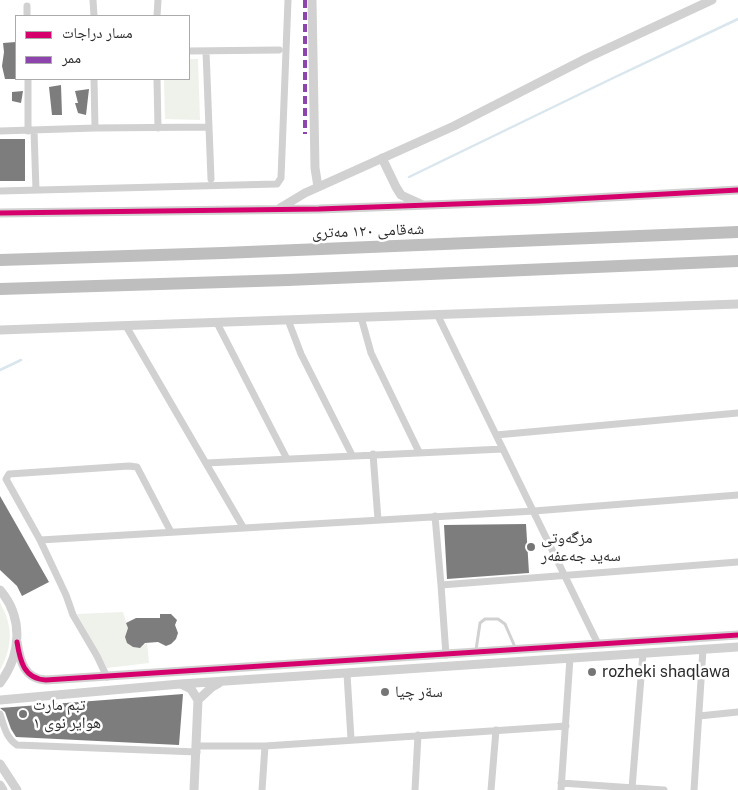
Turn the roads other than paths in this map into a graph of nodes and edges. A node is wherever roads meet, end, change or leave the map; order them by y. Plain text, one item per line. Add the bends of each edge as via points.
1 (93, 0) edge
2 (158, 0) edge
3 (288, 0) edge
4 (312, 0) edge
5 (712, 0) edge
6 (27, 6) dead end
7 (28, 15) edge
8 (94, 15) edge
9 (158, 15) edge
10 (280, 50) dead end
11 (190, 51) edge
12 (206, 51) junction
13 (28, 80) edge
14 (94, 80) edge
15 (157, 80) edge
16 (208, 127) junction
17 (95, 128) junction
18 (158, 128) junction
19 (0, 131) edge
20 (32, 131) junction
21 (382, 158) junction
22 (210, 179) dead end
23 (318, 187) junction
24 (36, 190) junction
25 (738, 190) edge
26 (0, 191) edge
27 (426, 206) junction
28 (278, 209) junction
29 (0, 213) edge
30 (738, 232) edge
31 (0, 260) edge
32 (738, 261) edge
33 (0, 289) edge
34 (738, 304) edge
35 (438, 316) junction
36 (360, 317) junction
37 (288, 320) junction
38 (216, 323) junction
39 (126, 326) junction
40 (0, 330) edge
41 (738, 413) edge
42 (496, 435) junction
43 (503, 449) junction
44 (419, 452) junction
45 (373, 454) junction
46 (352, 456) junction
47 (287, 459) junction
48 (206, 463) junction
49 (738, 495) edge
50 (534, 512) junction
51 (435, 516) junction
52 (378, 520) junction
53 (243, 527) junction
54 (171, 532) junction
55 (40, 540) junction
56 (738, 562) edge
57 (566, 576) junction
58 (442, 585) junction
59 (0, 590) edge
60 (738, 635) edge
61 (17, 642) junction
62 (598, 644) junction
63 (738, 647) edge
64 (703, 649) junction
65 (516, 650) junction
66 (476, 652) junction
67 (643, 653) junction
68 (446, 654) junction
69 (570, 658) junction
70 (311, 664) junction
71 (347, 674) junction
72 (107, 676) junction
73 (312, 676) junction
74 (42, 680) junction
75 (220, 682) junction
76 (0, 683) edge
77 (180, 684) junction
78 (42, 697) junction
79 (0, 700) edge
80 (198, 700) junction
81 (738, 712) edge
82 (0, 714) edge
83 (699, 716) junction
84 (566, 726) junction
85 (496, 730) junction
86 (418, 735) junction
87 (351, 739) junction
88 (265, 746) junction
89 (197, 749) junction
90 (0, 764) edge
91 (0, 785) edge
92 (561, 787) edge
93 (632, 788) junction
94 (3, 790) edge
95 (17, 790) edge
96 (194, 790) edge
97 (262, 790) edge
98 (415, 790) edge
99 (491, 790) edge
100 (664, 790) edge
101 (694, 790) edge

1 - 8 street
2 - 9 street
3 - 24 street via 281,178 277,184
4 - 23 street
5 - 21 street
6 - 7 street
10 - 12 street
11 - 12 street
12 - 16 street
13 - 20 street
14 - 17 street
15 - 18 street
16 - 18 street
16 - 22 street
17 - 18 street
17 - 20 street
19 - 20 street
20 - 24 street
21 - 23 street
21 - 27 street via 401,195
23 - 28 street
24 - 26 street
25 - 27 street
27 - 28 street
28 - 29 street
30 - 31 highway, شەقامی ١٢٠ مەتری
32 - 33 highway
34 - 35 street
35 - 36 street
35 - 42 street
36 - 37 street
36 - 44 street via 371,353
37 - 38 street
37 - 46 street via 301,354
38 - 39 street
38 - 47 street
39 - 40 street
39 - 48 street
41 - 42 street
42 - 43 street
43 - 44 street
43 - 50 street
44 - 45 street
45 - 46 street
45 - 52 street
46 - 47 street
47 - 48 street
48 - 53 street
49 - 50 street
50 - 51 street
50 - 57 street
51 - 52 street
51 - 58 street
52 - 53 street
53 - 54 street
54 - 55 street
54 - 55 street via 137,467 9,474 6,479
55 - 72 street via 73,615
56 - 57 street
57 - 58 street
57 - 62 street
58 - 68 street
59 - 61 street via 13,610
60 - 62 street
61 - 74 street via 24,668
61 - 76 street via 12,664
62 - 65 street
63 - 64 street
64 - 67 street
64 - 83 street
65 - 66 street
65 - 66 lane via 505,624 498,618 485,619 480,623
66 - 68 street
67 - 69 street
67 - 93 street
68 - 70 street
69 - 71 street
69 - 84 street
70 - 72 street
70 - 73 street
71 - 73 street
71 - 87 street
72 - 74 street
73 - 75 street
74 - 78 street via 38,688
75 - 77 street
75 - 80 street
77 - 78 street
77 - 80 street via 191,689
78 - 79 street
80 - 89 street
81 - 83 street
82 - 89 street via 11,742 17,745
83 - 101 street
84 - 85 street
84 - 92 street
85 - 86 street
85 - 99 street
86 - 87 street
86 - 98 street
87 - 88 street
88 - 89 street
88 - 97 street
89 - 96 street
90 - 95 street
91 - 94 street
92 - 93 street
93 - 100 street

